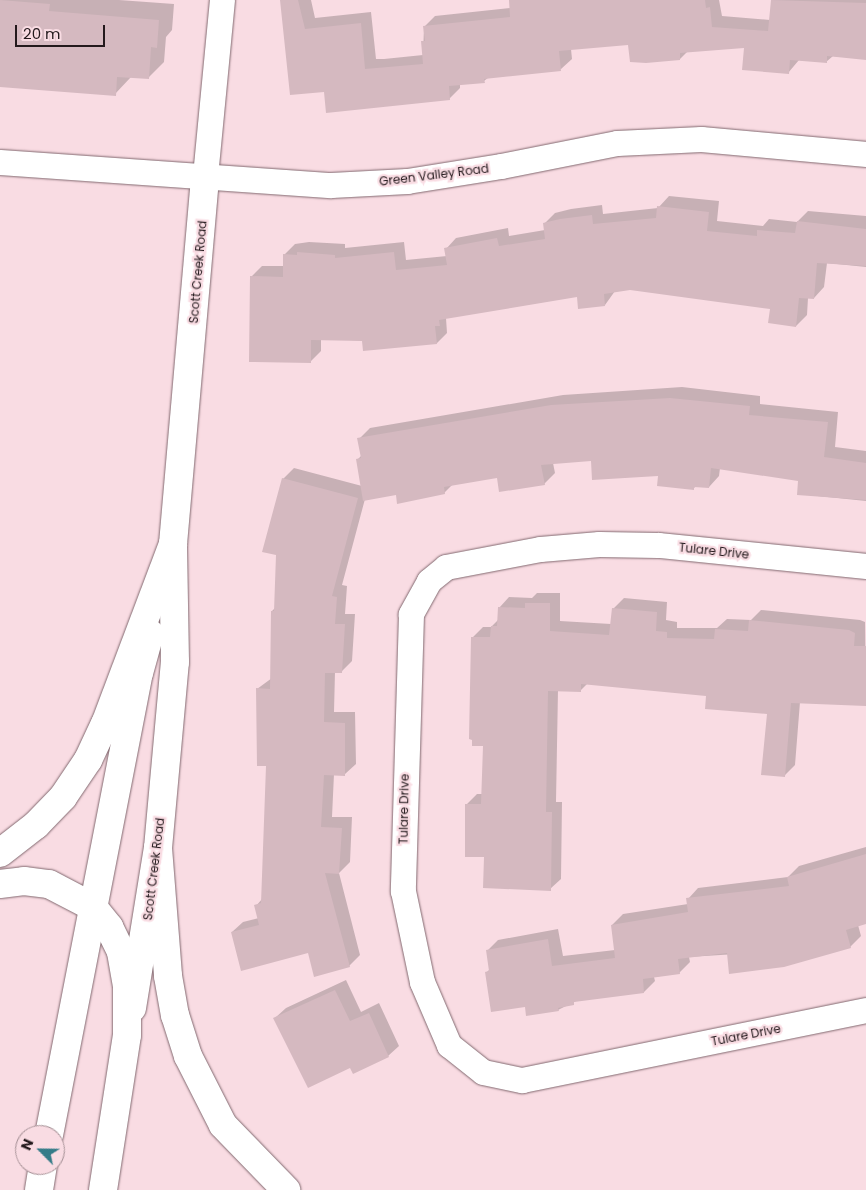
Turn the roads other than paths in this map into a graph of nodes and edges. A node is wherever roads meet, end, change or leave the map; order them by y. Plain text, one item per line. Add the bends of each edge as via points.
1 (222, 0) edge
2 (866, 154) edge
3 (0, 162) edge
4 (205, 176) junction
5 (173, 544) junction
6 (866, 566) edge
7 (158, 848) junction
8 (0, 854) edge
9 (0, 884) edge
10 (93, 907) junction
11 (866, 1010) edge
12 (126, 1036) junction
13 (51, 1125) edge
14 (41, 1175) edge
15 (38, 1190) edge
16 (103, 1190) edge
17 (286, 1190) edge

1 - 4 street, Scott Creek Road
2 - 4 street, Green Valley Road via 701,139 617,143 407,181 330,186
3 - 4 street, Green Valley Road
4 - 5 main road, Scott Creek Road
5 - 7 main road, Scott Creek Road via 175,662
5 - 8 main road via 88,760 63,797 36,826
5 - 10 main road, Scott Creek Road via 139,673
6 - 11 street, Tulare Drive via 658,545 598,544 540,549 446,567 429,581 411,614 402,891 422,982 449,1045 483,1072 522,1080
7 - 12 main road, Scott Creek Road
7 - 17 main road via 168,976 175,1015 188,1056 224,1125
9 - 10 main road via 24,881 49,884
10 - 12 main road via 110,927 121,952 127,985
10 - 13 main road, Scott Creek Road
12 - 16 main road, Scott Creek Road
14 - 15 main road

